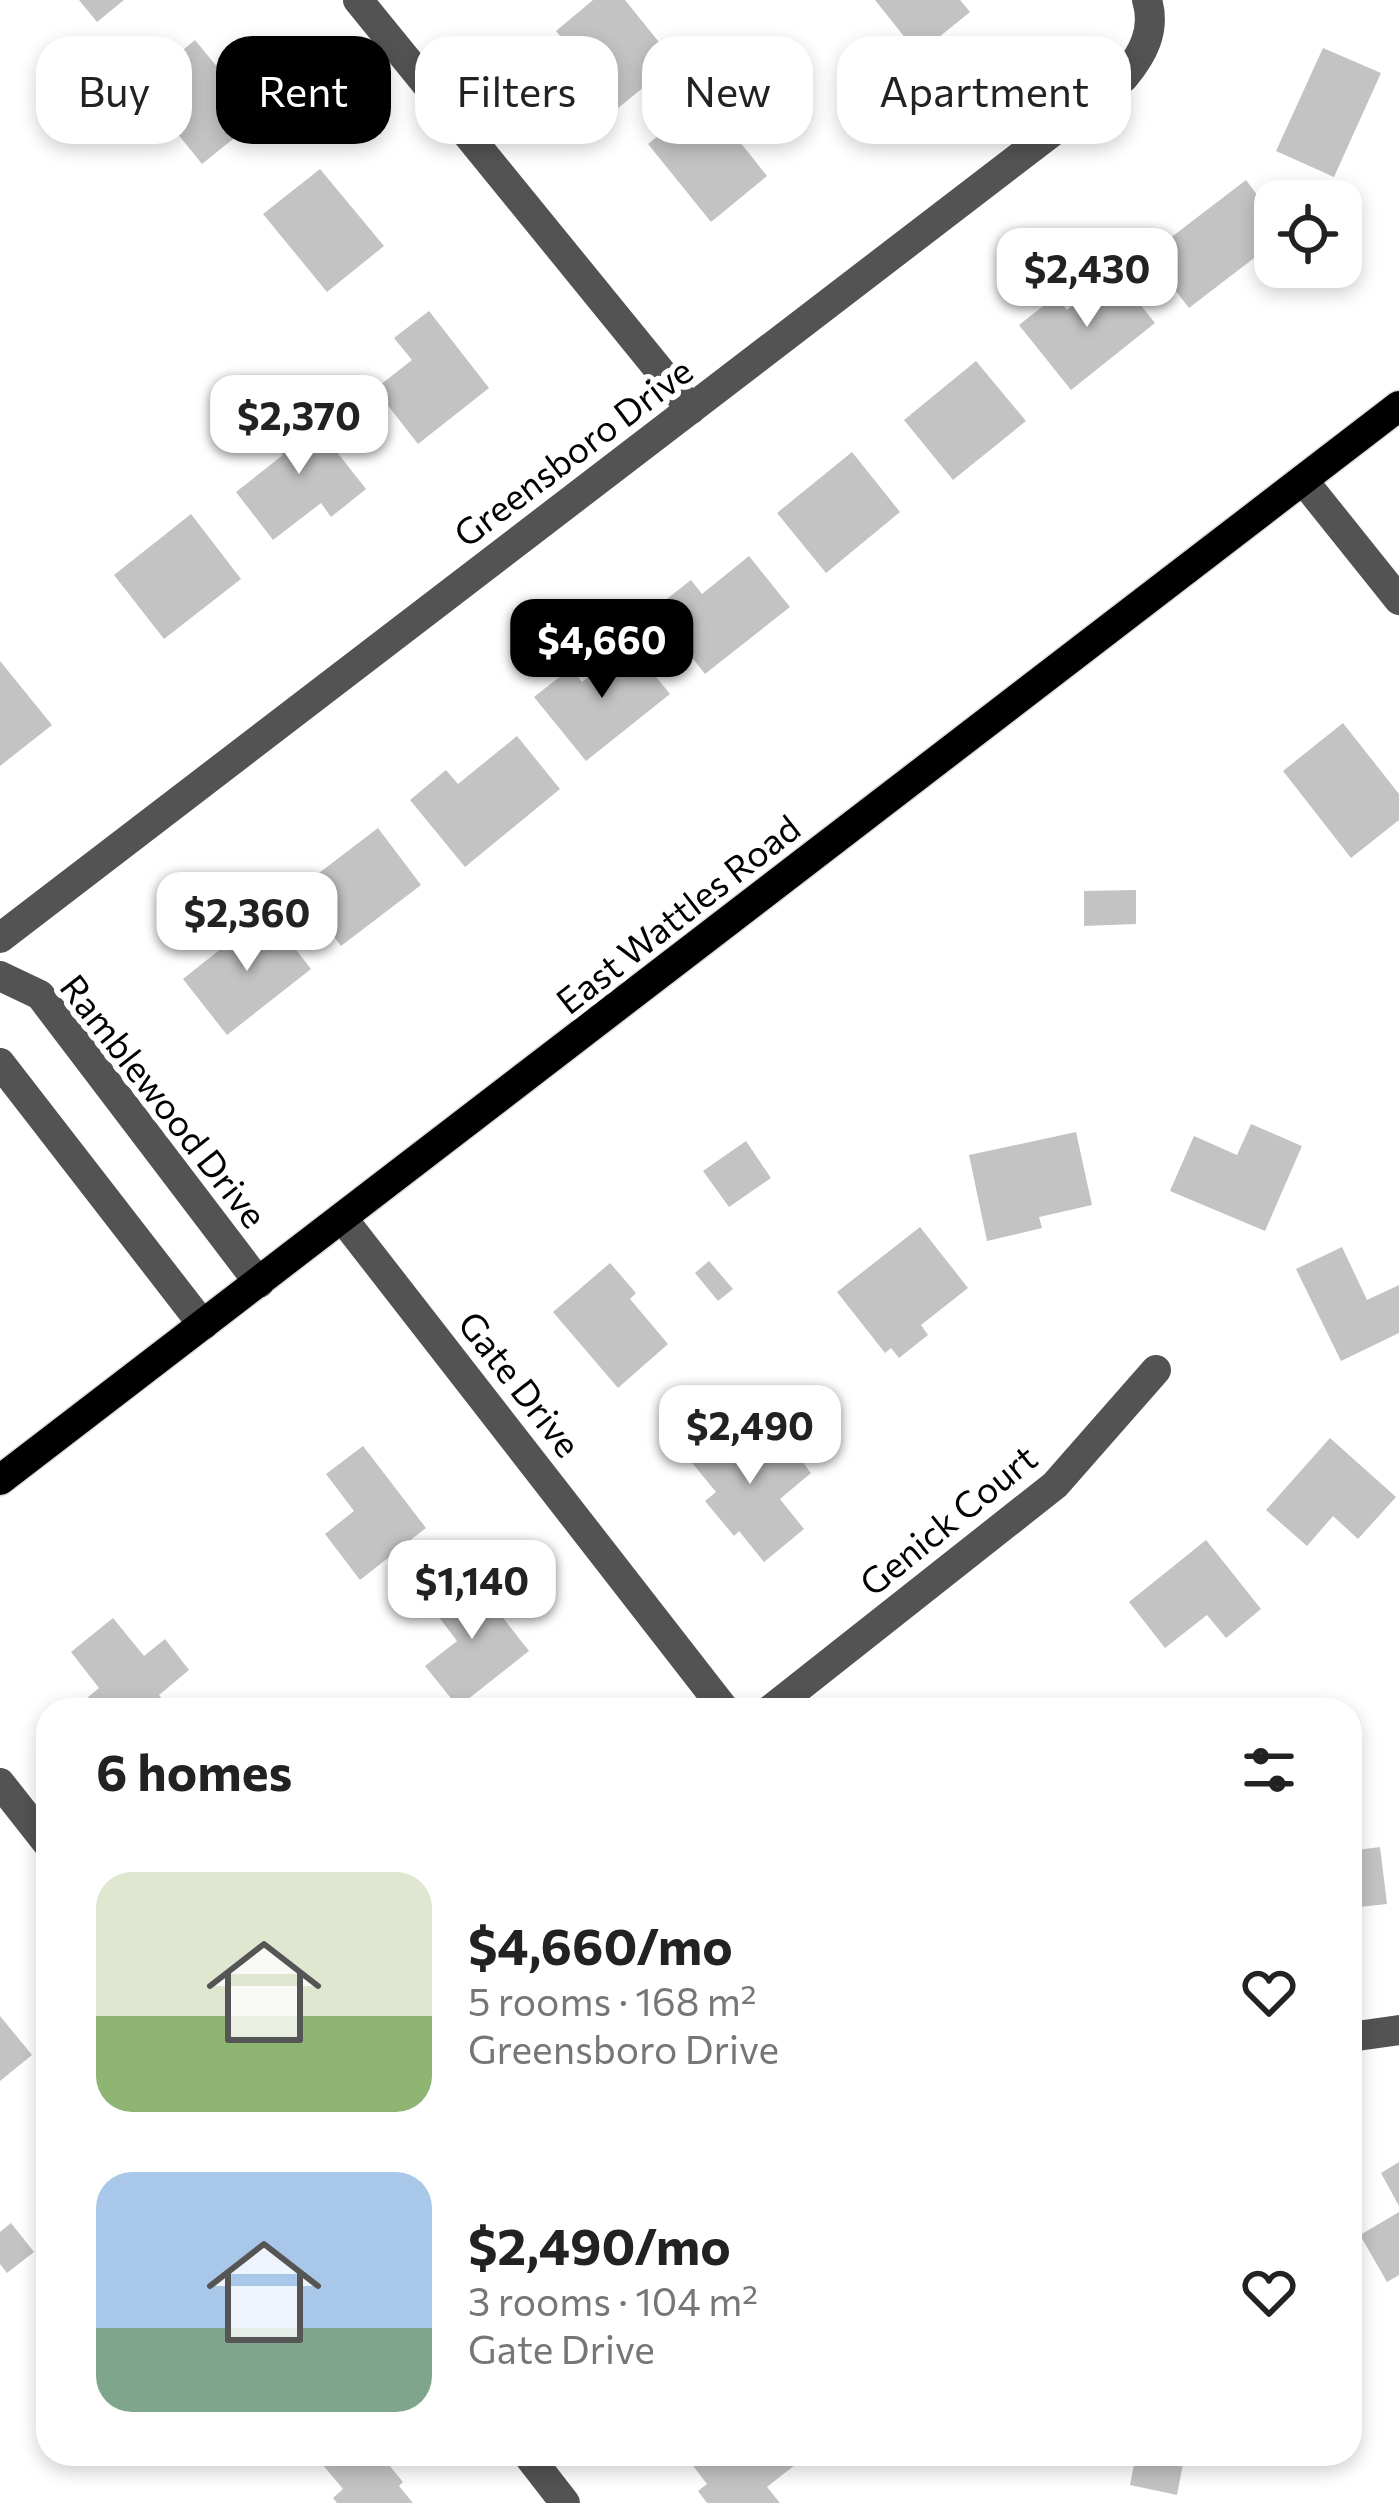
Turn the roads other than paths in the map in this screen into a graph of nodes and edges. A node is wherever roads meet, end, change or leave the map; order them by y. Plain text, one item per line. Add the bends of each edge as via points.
1 (358, 0) edge
2 (1147, 0) edge
3 (1399, 406) edge
4 (691, 409) junction
5 (1303, 480) junction
6 (1399, 600) edge
7 (0, 938) edge
8 (0, 976) edge
9 (0, 1063) edge
10 (343, 1219) junction
11 (259, 1283) junction
12 (203, 1325) junction
13 (1156, 1370) dead end
14 (0, 1480) edge
15 (715, 1698) edge
16 (785, 1698) edge
17 (0, 1783) edge
18 (36, 1829) edge
19 (1399, 2030) edge
20 (1362, 2035) edge
21 (536, 2466) edge
22 (565, 2503) edge

1 - 4 street
2 - 4 street, Greensboro Drive via 1149,35 1124,77
3 - 5 main road, East Wattles Road
4 - 7 street, Greensboro Drive
5 - 6 street
5 - 10 main road, East Wattles Road
8 - 11 street, Ramblewood Drive via 40,995
9 - 12 street
10 - 11 main road, East Wattles Road
10 - 15 street, Gate Drive
11 - 12 main road, East Wattles Road
12 - 14 main road, East Wattles Road
13 - 16 street, Genick Court via 1055,1485
17 - 18 street
19 - 20 street
21 - 22 street

